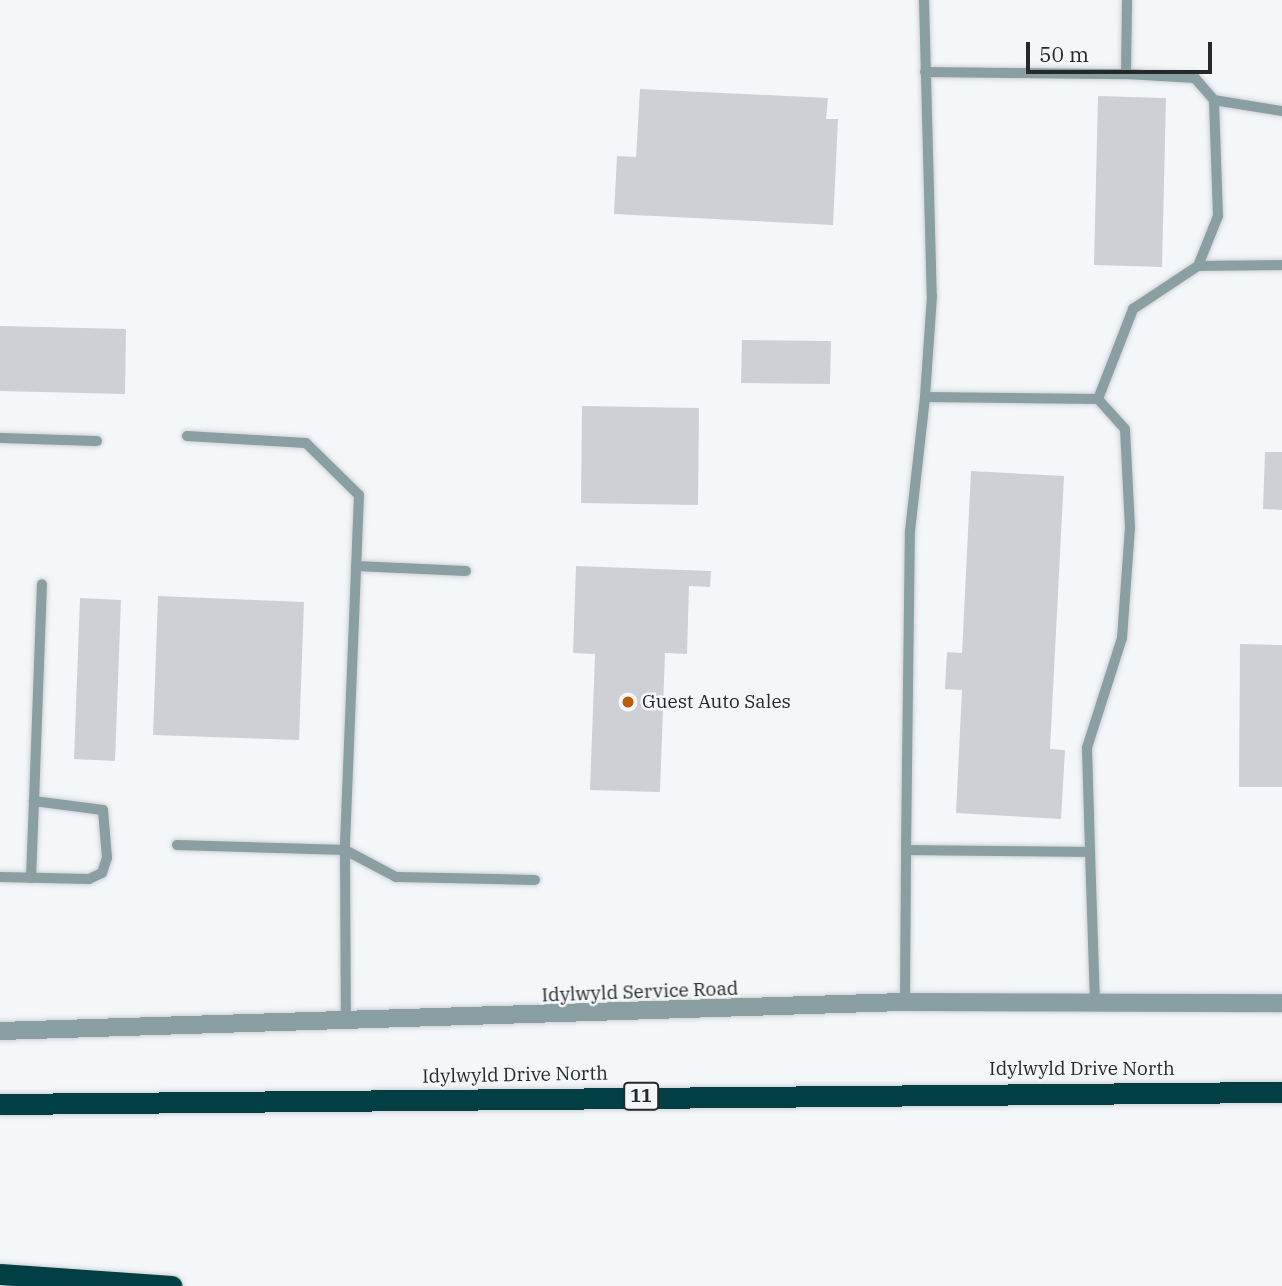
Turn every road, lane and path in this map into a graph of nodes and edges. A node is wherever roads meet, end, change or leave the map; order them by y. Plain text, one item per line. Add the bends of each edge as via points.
1 (924, 0) edge
2 (1127, 0) edge
3 (925, 72) junction
4 (1126, 74) junction
5 (1214, 100) junction
6 (1282, 111) edge
7 (1282, 265) edge
8 (1198, 266) junction
9 (925, 397) junction
10 (1098, 399) junction
11 (187, 436) dead end
12 (0, 438) edge
13 (97, 441) dead end
14 (356, 566) junction
15 (467, 571) dead end
16 (42, 584) dead end
17 (34, 801) junction
18 (177, 845) dead end
19 (345, 850) junction
20 (906, 850) junction
21 (1090, 852) junction
22 (0, 877) edge
23 (31, 878) junction
24 (535, 880) dead end
25 (1095, 1001) junction
26 (905, 1002) junction
27 (1282, 1003) edge
28 (346, 1024) junction
29 (0, 1031) edge
30 (1282, 1092) edge
31 (0, 1104) edge
32 (0, 1274) edge
33 (172, 1286) edge

1 - 3 lane
2 - 4 lane
3 - 4 lane
3 - 9 lane via 932,296
4 - 5 lane via 1195,78
5 - 6 lane
5 - 8 lane via 1218,216
7 - 8 lane
8 - 10 lane via 1133,309
9 - 10 lane
9 - 20 lane via 910,531
10 - 21 lane via 1125,429 1130,527 1122,638 1087,748
11 - 14 lane via 306,443 359,495
12 - 13 lane
14 - 15 lane
14 - 19 lane
16 - 17 lane
17 - 23 lane
17 - 23 lane via 103,810 107,858 102,873 89,879
18 - 19 lane
19 - 24 lane via 396,877
19 - 28 lane
20 - 21 lane
20 - 26 lane
21 - 25 lane
22 - 23 lane
25 - 26 street, Idylwyld Service Road
25 - 27 street, Idylwyld Service Road
26 - 28 street, Idylwyld Service Road
28 - 29 street, Idylwyld Service Road
30 - 31 highway, Idylwyld Drive North / 11
32 - 33 highway

